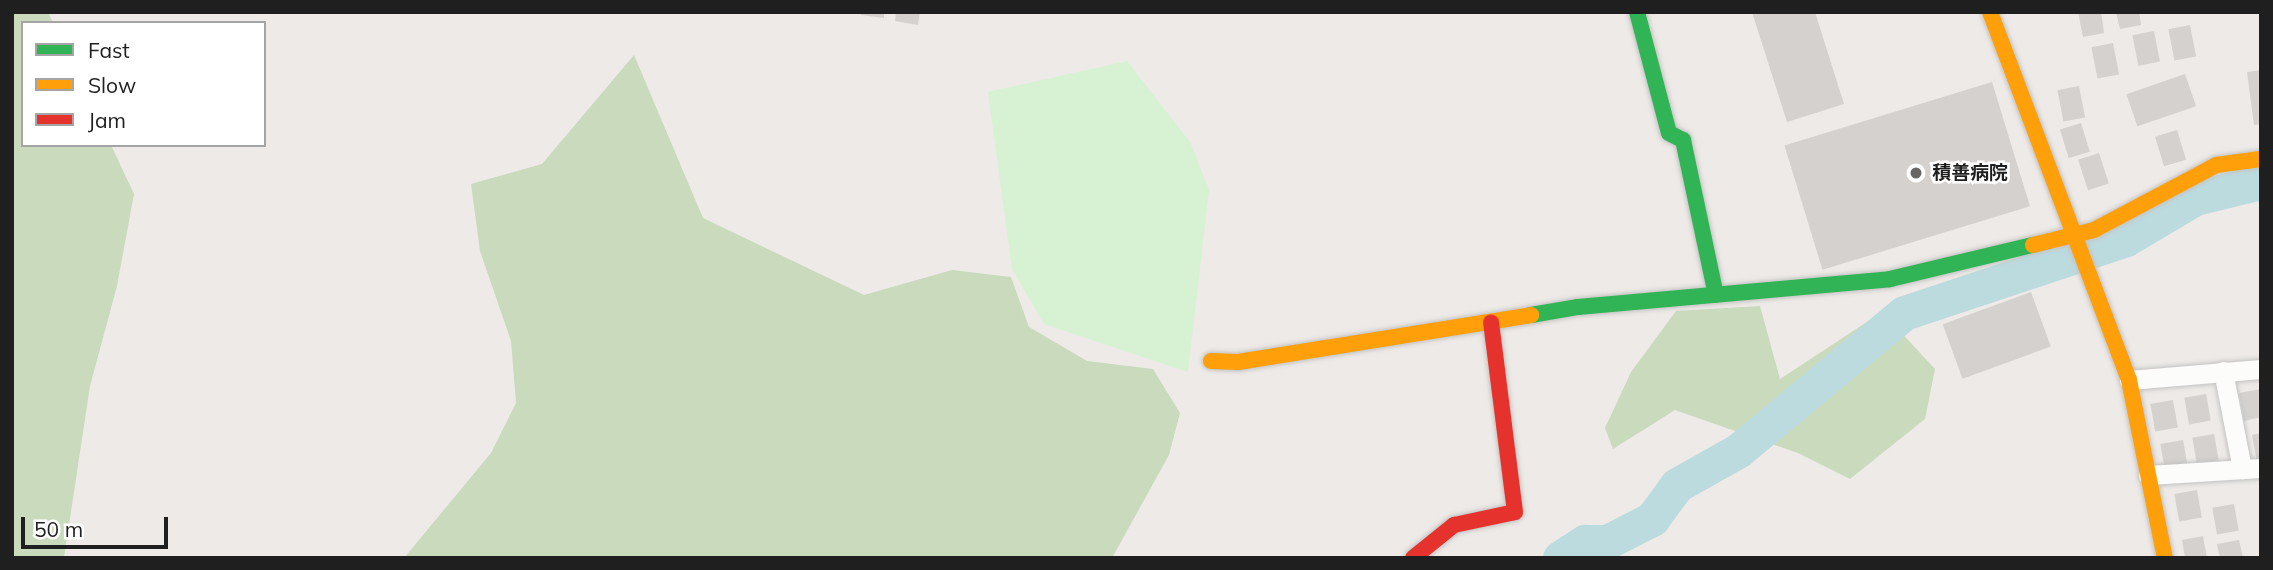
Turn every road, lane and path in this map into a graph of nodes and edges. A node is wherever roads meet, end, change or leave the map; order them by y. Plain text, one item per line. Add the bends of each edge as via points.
1 (1637, 12) edge
2 (1990, 12) edge
3 (2261, 159) edge
4 (2075, 237) junction
5 (1716, 295) junction
6 (1491, 323) junction
7 (1210, 361) dead end
8 (2261, 369) edge
9 (2223, 371) junction
10 (2129, 380) junction
11 (2251, 469) edge
12 (2148, 475) junction
13 (1413, 558) edge
14 (2165, 558) edge

1 - 5 street via 1669,133 1683,141
2 - 4 street
3 - 4 street via 2216,165
4 - 5 street via 1890,279
4 - 10 street
5 - 6 street via 1578,307
6 - 7 street via 1238,362
6 - 13 street via 1515,512 1454,525
8 - 9 street
9 - 10 street
9 - 11 street
10 - 12 street
11 - 12 street
12 - 14 street

